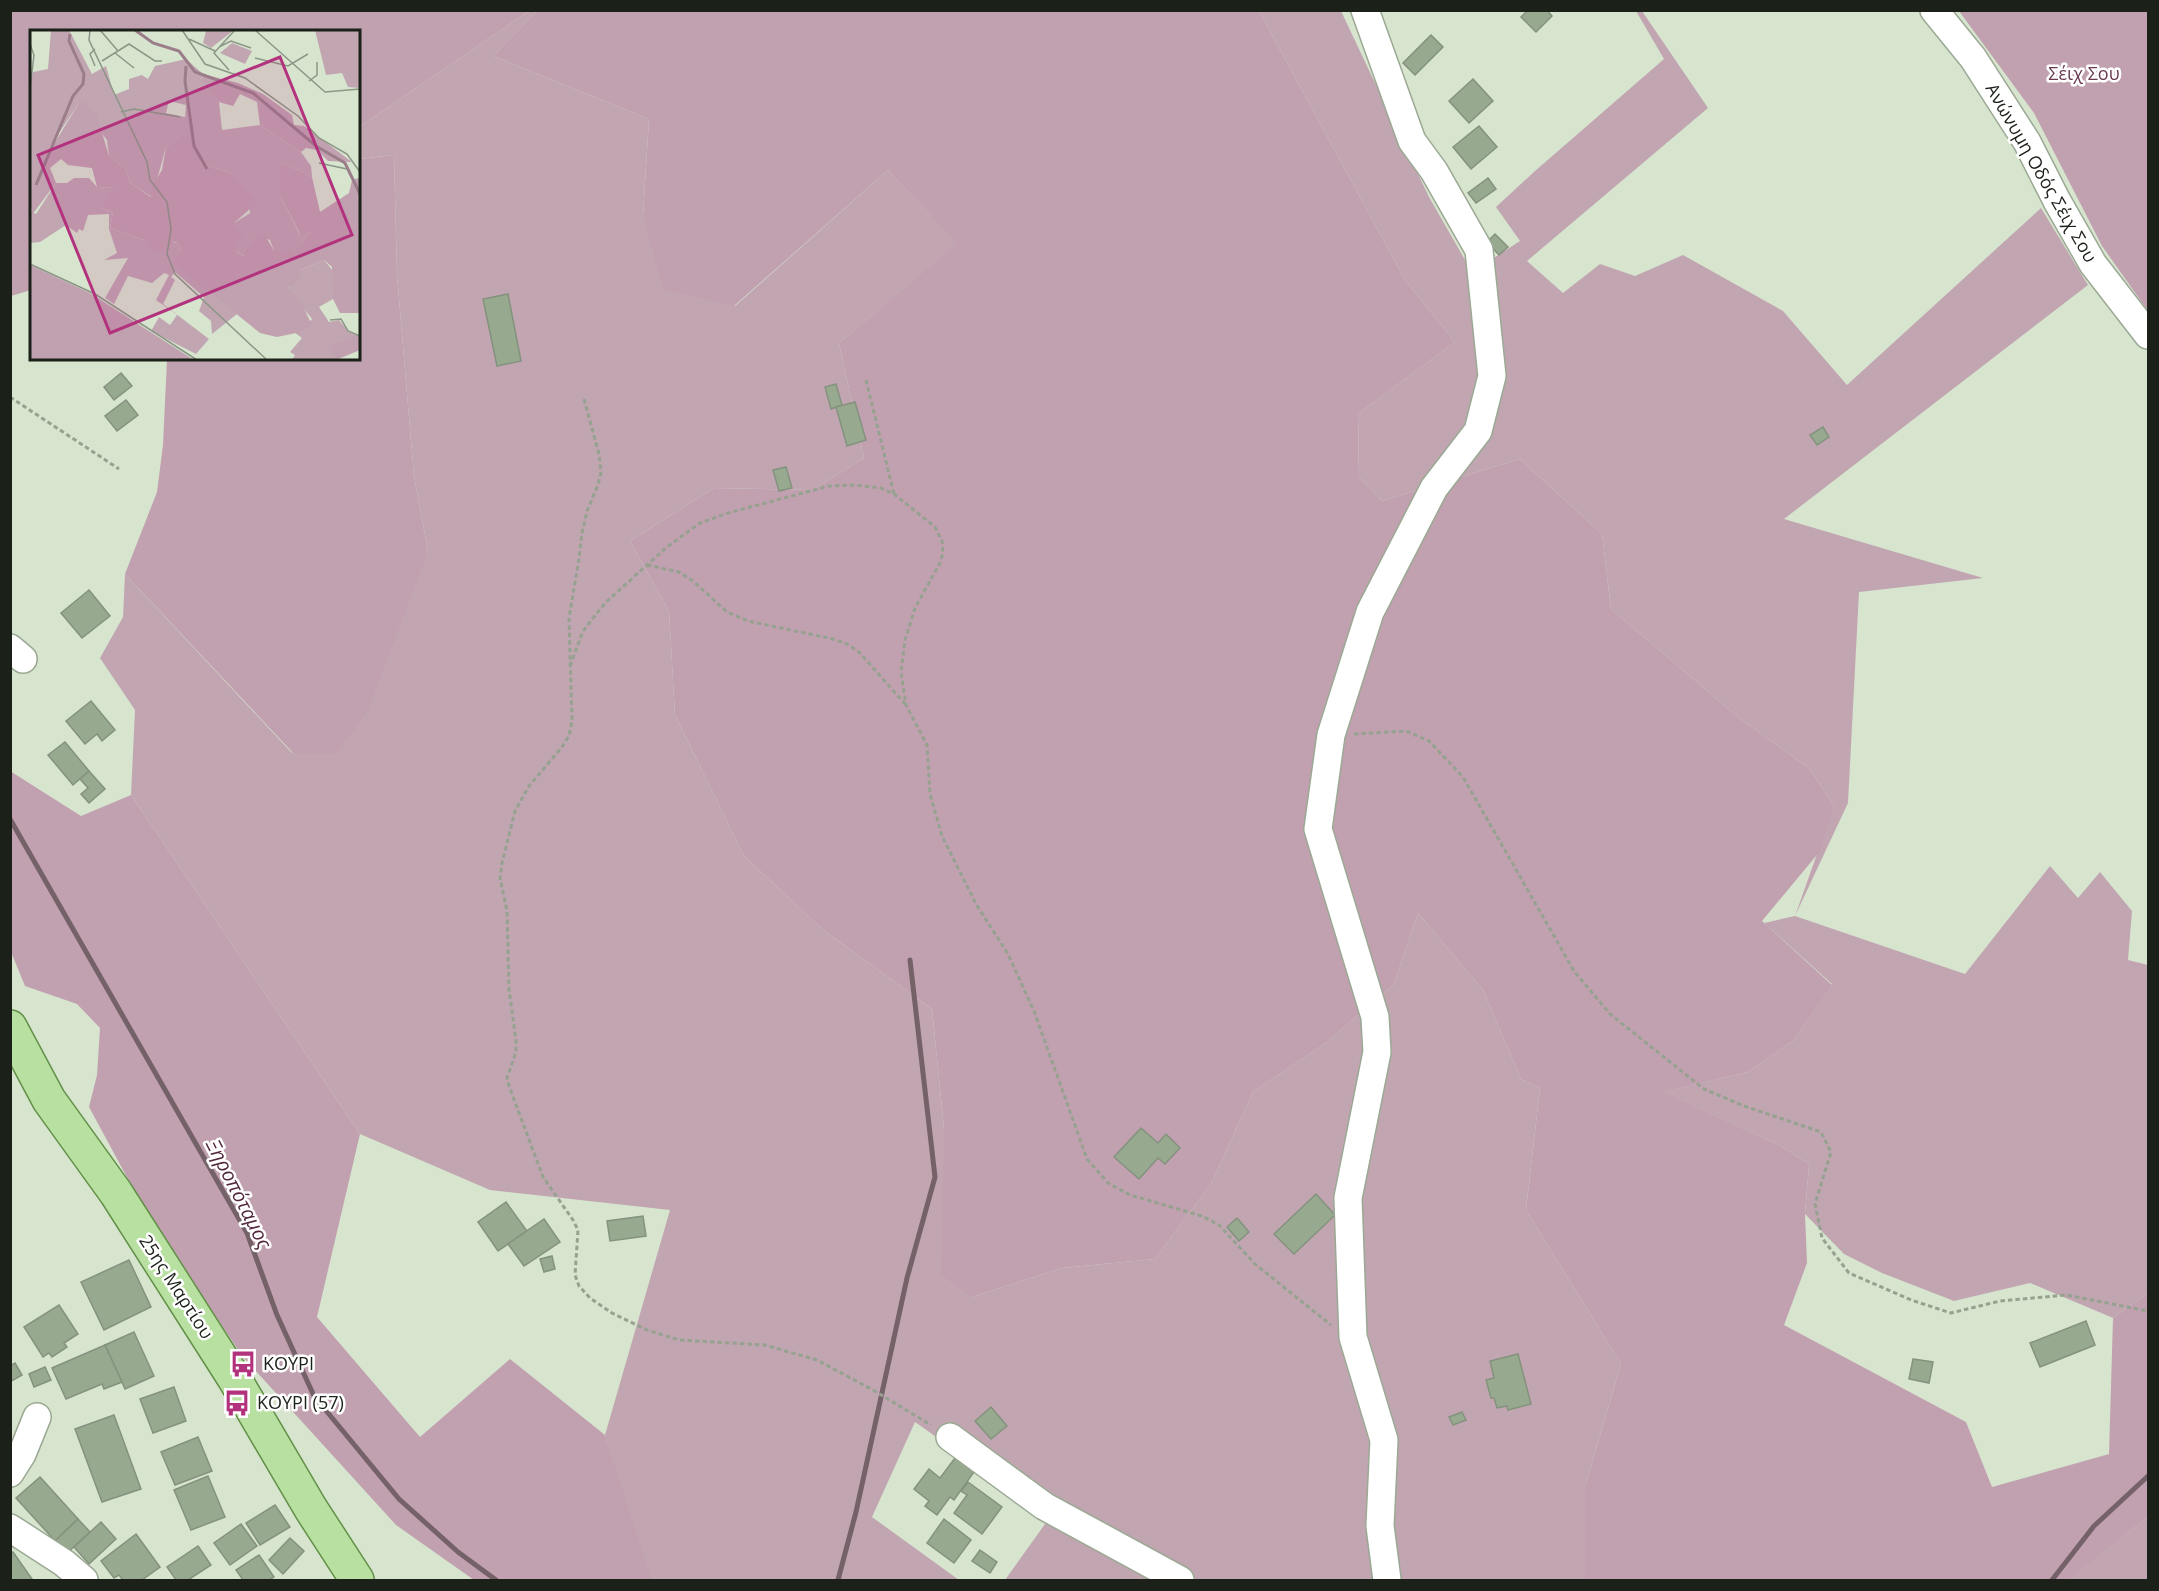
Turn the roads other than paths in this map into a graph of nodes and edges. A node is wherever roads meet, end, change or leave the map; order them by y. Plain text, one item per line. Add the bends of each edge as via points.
1 (1365, 10) edge
2 (1934, 10) edge
3 (2148, 335) edge
4 (10, 1027) edge
5 (37, 1417) dead end
6 (950, 1437) road end
7 (10, 1473) edge
8 (10, 1528) edge
9 (84, 1581) edge
10 (357, 1581) edge
11 (1180, 1581) edge
12 (1387, 1581) edge

1 - 12 street via 1412,141 1434,171 1479,250 1492,376 1478,431 1434,488 1370,612 1331,735 1318,828 1375,1017 1377,1052 1348,1198 1353,1337 1384,1440 1380,1526
2 - 3 street, Ανώνυμη Οδός Σέιχ Σου via 1973,58 2027,142 2093,264
4 - 10 main road, 25ης Μαρτίου via 49,1100 116,1193
5 - 7 street
6 - 11 street via 1044,1506
8 - 9 street

